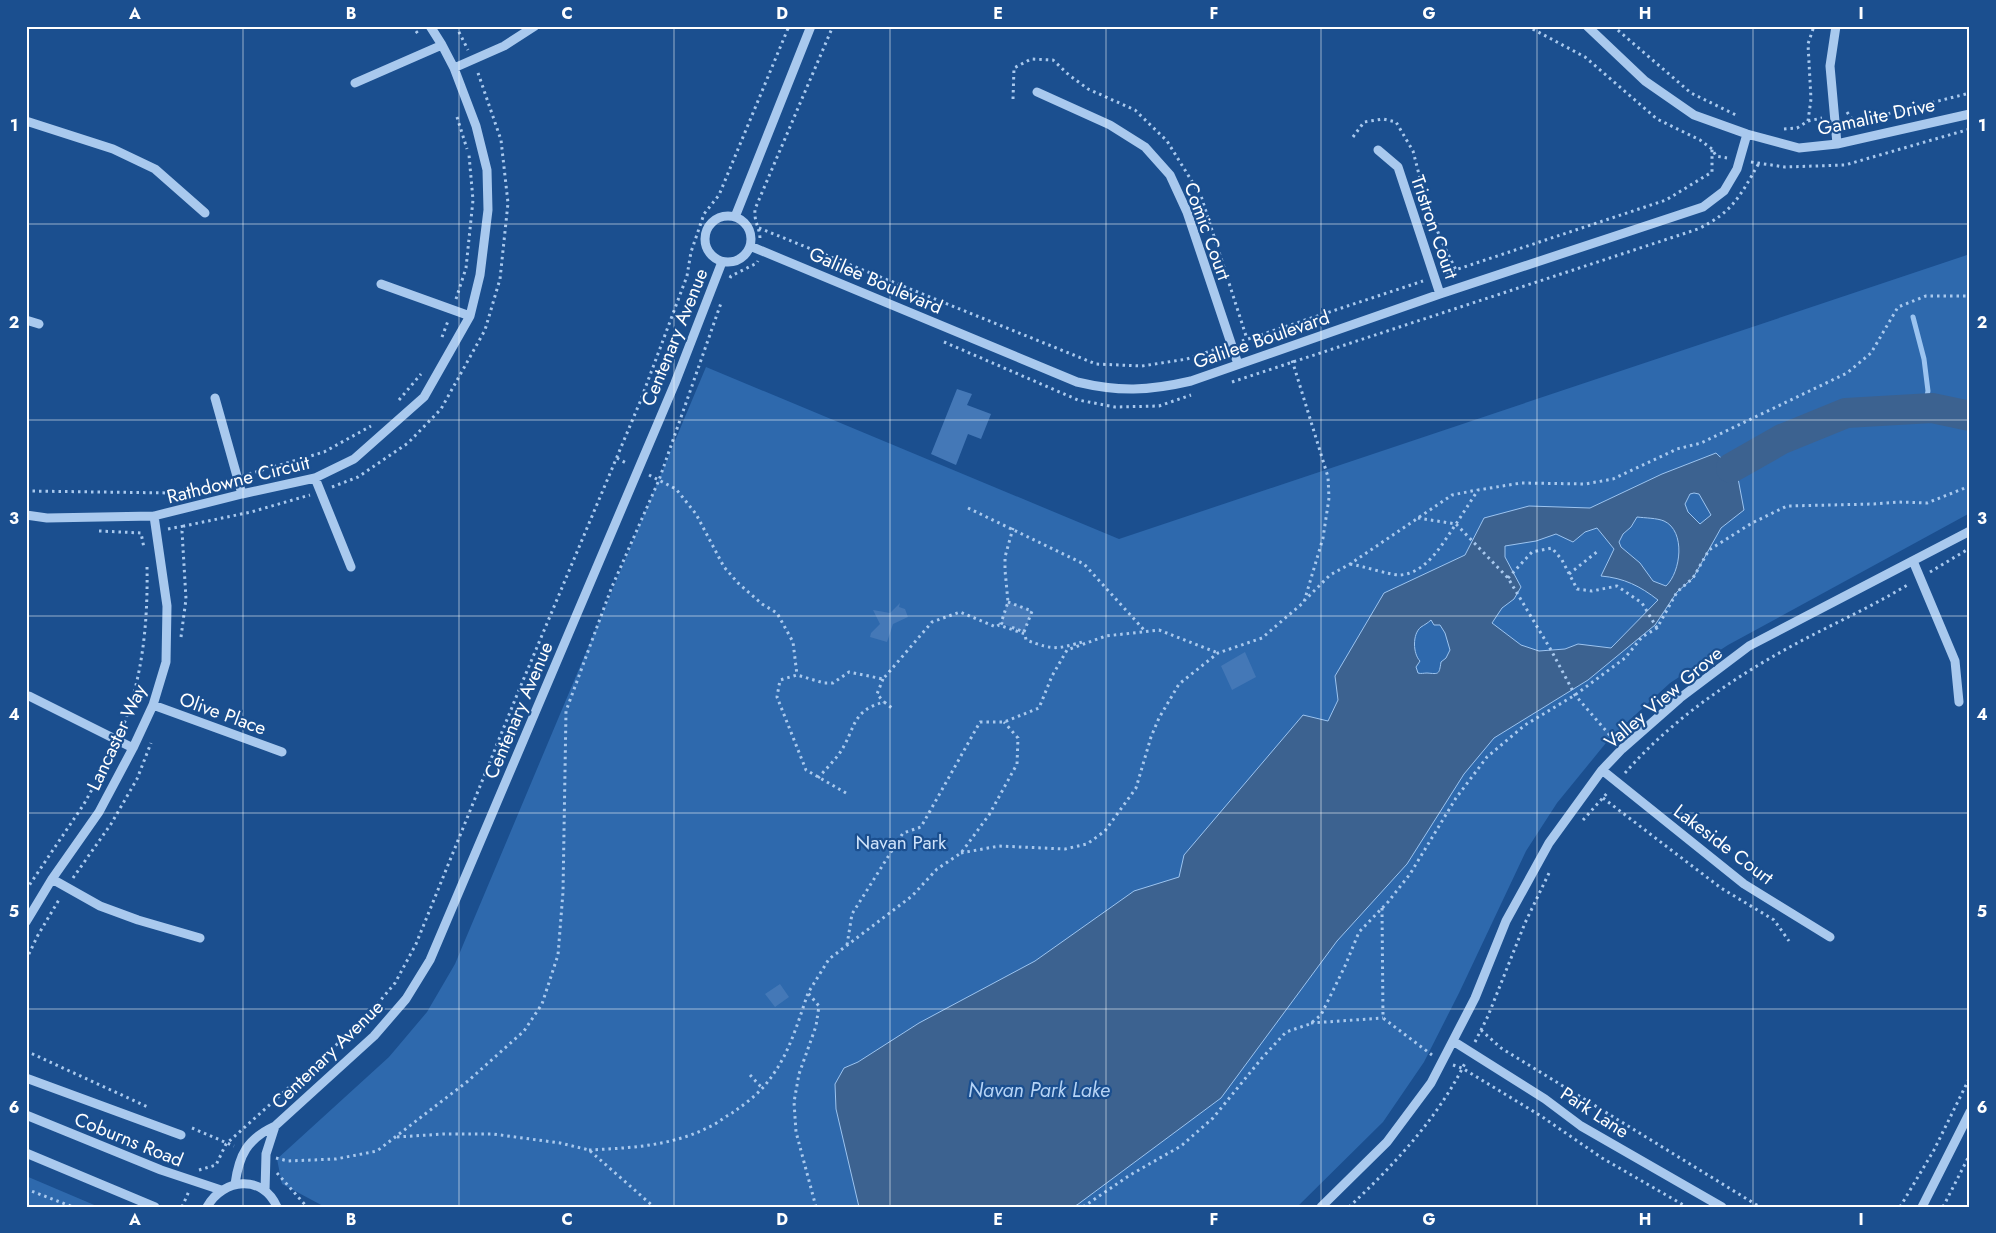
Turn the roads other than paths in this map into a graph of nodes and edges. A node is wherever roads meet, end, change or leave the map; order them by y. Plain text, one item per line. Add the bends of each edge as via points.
1 (430, 26) edge
2 (535, 26) edge
3 (811, 26) edge
4 (1587, 26) edge
5 (1836, 26) edge
6 (442, 45) junction
7 (454, 68) junction
8 (355, 83) dead end
9 (1037, 92) dead end
10 (1970, 114) edge
11 (26, 121) edge
12 (1747, 134) junction
13 (1837, 144) junction
14 (1378, 150) dead end
15 (205, 213) dead end
16 (735, 217) junction
17 (750, 246) junction
18 (722, 262) junction
19 (381, 284) dead end
20 (1440, 294) junction
21 (470, 316) junction
22 (26, 320) edge
23 (39, 324) dead end
24 (1238, 364) junction
25 (216, 398) dead end
26 (315, 478) junction
27 (242, 494) junction
28 (26, 515) edge
29 (154, 516) junction
30 (1970, 531) edge
31 (1913, 561) junction
32 (351, 566) dead end
33 (29, 696) dead end
34 (1959, 702) dead end
35 (153, 705) junction
36 (133, 748) junction
37 (282, 752) dead end
38 (1602, 770) junction
39 (52, 879) junction
40 (26, 922) edge
41 (1830, 937) dead end
42 (200, 938) dead end
43 (1453, 1041) junction
44 (26, 1078) edge
45 (1970, 1112) edge
46 (26, 1115) edge
47 (275, 1126) junction
48 (181, 1136) dead end
49 (26, 1153) edge
50 (235, 1184) junction
51 (221, 1190) junction
52 (265, 1191) junction
53 (155, 1207) edge
54 (207, 1207) edge
55 (277, 1207) edge
56 (1321, 1207) edge
57 (1722, 1207) edge
58 (1922, 1207) edge

1 - 6 street, Rathdowne Circuit
2 - 7 street via 504,46
3 - 16 street
4 - 12 street, Gamalite Drive via 1645,82 1694,115
5 - 13 street via 1830,66
6 - 7 street, Rathdowne Circuit
6 - 8 street
7 - 21 street, Rathdowne Circuit via 476,126 487,170 488,210 480,275
9 - 24 street, Comic Court via 1145,146 1170,175 1186,212
10 - 13 street, Gamalite Drive
11 - 15 street via 113,149 155,169
12 - 13 street, Gamalite Drive via 1799,148
12 - 20 street, Galilee Boulevard via 1737,169 1724,192 1703,207
14 - 20 street, Tristron Court via 1398,167
16 - 17 street via 750,232
16 - 18 street via 720,217 708,226 705,233 709,254
17 - 18 street via 742,258
17 - 24 street, Galilee Boulevard via 1077,382 1129,390 1160,388
18 - 47 street, Centenary Avenue via 675,383 430,960 406,999 374,1036
19 - 21 street
20 - 24 street, Galilee Boulevard
21 - 26 street, Rathdowne Circuit via 424,397 354,458
22 - 23 street
25 - 27 street
26 - 27 street, Rathdowne Circuit
26 - 32 street
27 - 29 street, Rathdowne Circuit
28 - 29 street, Rathdowne Circuit via 47,518
29 - 35 street, Lancaster Way via 168,606 166,662
30 - 31 street, Valley View Grove
31 - 34 street via 1956,661
31 - 38 street, Valley View Grove via 1749,646 1680,698
33 - 36 street
35 - 36 street, Lancaster Way
35 - 37 street, Olive Place
36 - 39 street, Lancaster Way via 98,812
38 - 41 street, Lakeside Court via 1744,884
38 - 43 street, Valley View Grove via 1549,843 1506,921
39 - 40 street, Lancaster Way
39 - 42 street via 100,906
43 - 56 street, Valley View Grove via 1431,1082 1387,1142
43 - 57 street, Park Lane via 1545,1099 1581,1126
44 - 48 street, Coburns Road
45 - 58 street
46 - 51 street, Coburns Road via 161,1170
47 - 50 street, Centenary Avenue via 258,1134 246,1149 238,1162
47 - 52 street, Centenary Avenue via 266,1154
49 - 53 street
50 - 51 street
50 - 52 street via 256,1186
51 - 54 street
52 - 55 street

